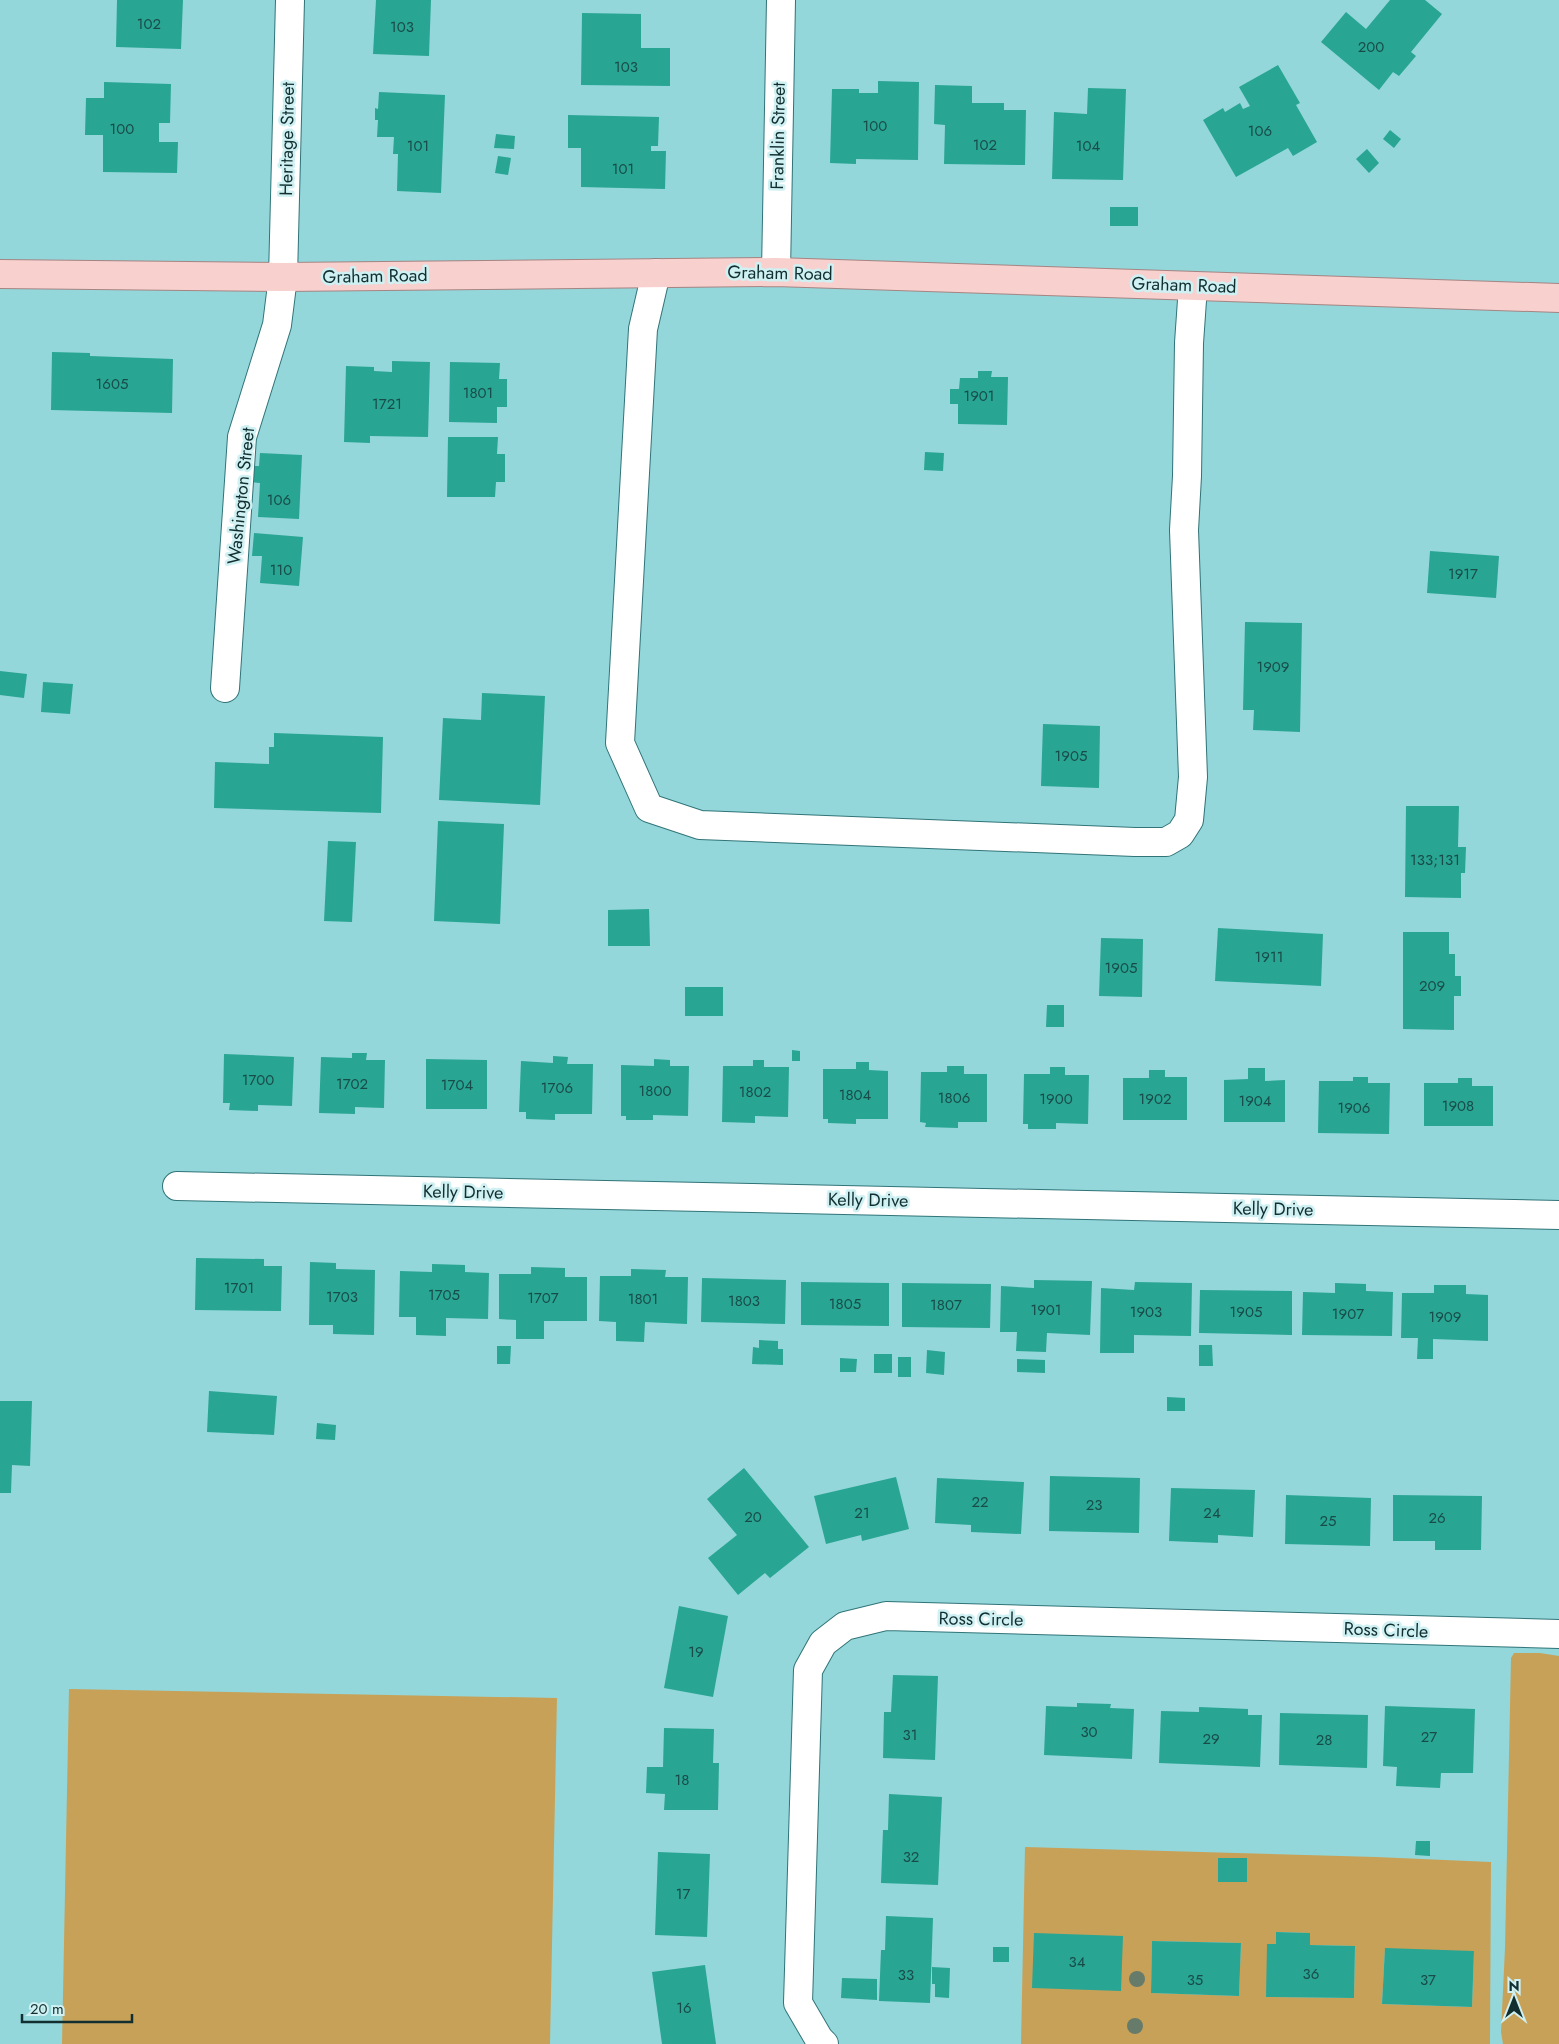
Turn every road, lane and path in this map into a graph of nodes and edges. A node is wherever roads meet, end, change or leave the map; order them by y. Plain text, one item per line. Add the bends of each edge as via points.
1 (290, 0) edge
2 (781, 0) edge
3 (776, 272) junction
4 (656, 273) junction
5 (0, 274) edge
6 (283, 277) junction
7 (1193, 286) junction
8 (1559, 298) edge
9 (226, 688) dead end
10 (177, 1186) dead end
11 (1559, 1215) edge
12 (1559, 1634) edge
13 (824, 2044) edge

1 - 6 street, Heritage Street
2 - 3 street, Franklin Street
3 - 4 main road, Graham Road
3 - 7 main road, Graham Road
4 - 6 main road, Graham Road
4 - 7 street via 643,329 620,743 649,808 700,825 1134,842 1166,842 1180,834 1189,820 1193,777 1184,530
5 - 6 main road, Graham Road
6 - 9 street, Washington Street via 277,325 242,437
7 - 8 main road, Graham Road
10 - 11 street, Kelly Drive
12 - 13 street, Ross Circle via 886,1616 845,1626 823,1643 808,1670 798,2002

